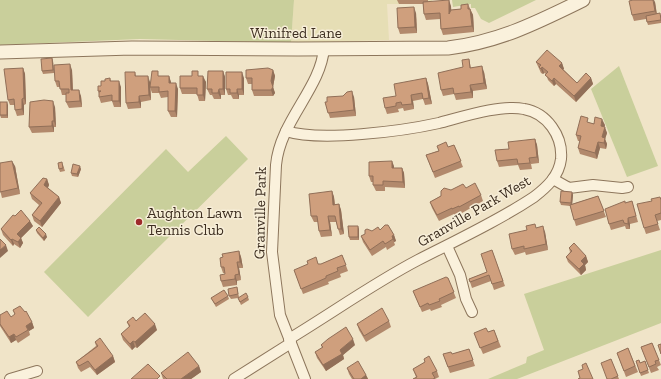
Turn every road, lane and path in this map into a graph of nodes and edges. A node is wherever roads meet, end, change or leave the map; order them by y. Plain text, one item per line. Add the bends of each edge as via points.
1 (583, 0) edge
2 (324, 48) junction
3 (0, 52) edge
4 (286, 131) junction
5 (553, 179) junction
6 (628, 187) dead end
7 (447, 246) junction
8 (472, 312) dead end
9 (290, 341) junction
10 (37, 371) dead end
11 (10, 379) edge
12 (234, 379) edge
13 (305, 379) edge

1 - 2 street, Winifred Lane via 526,28 469,45 448,48
2 - 3 street, Winifred Lane via 132,48
2 - 4 street, Granville Park via 322,64
4 - 5 street, Granville Park West via 300,135 366,133 417,127 474,114 523,108 542,117 556,133 561,154 560,165
4 - 9 street, Granville Park via 277,154 272,252 280,315
5 - 6 street via 570,188 593,185
5 - 7 street, Granville Park West via 525,203
7 - 8 street
7 - 9 street, Granville Park West via 417,261
9 - 12 street
9 - 13 street, Granville Park
10 - 11 street

